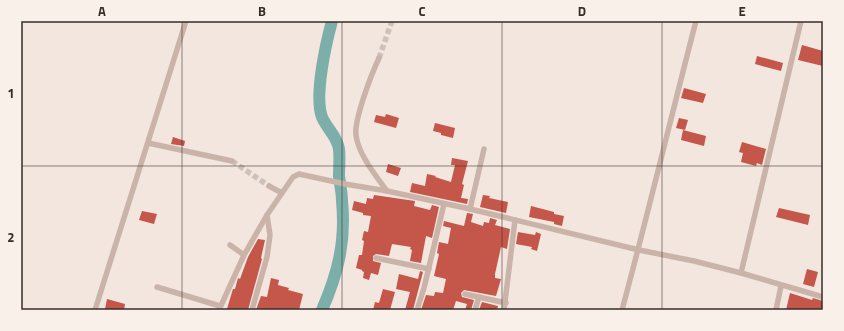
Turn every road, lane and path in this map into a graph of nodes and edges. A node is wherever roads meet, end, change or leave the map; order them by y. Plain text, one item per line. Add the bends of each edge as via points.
1 (186, 21) edge
2 (696, 21) edge
3 (801, 21) edge
4 (379, 58) tunnel mouth
5 (148, 143) junction
6 (484, 149) dead end
7 (232, 161) tunnel mouth
8 (269, 186) tunnel mouth
9 (387, 191) junction
10 (282, 193) junction
11 (444, 204) junction
12 (470, 209) junction
13 (268, 215) junction
14 (515, 220) junction
15 (230, 245) dead end
16 (639, 250) junction
17 (244, 255) junction
18 (376, 258) dead end
19 (428, 269) junction
20 (741, 273) junction
21 (781, 286) junction
22 (157, 287) dead end
23 (465, 294) dead end
24 (479, 297) junction
25 (823, 297) edge
26 (506, 304) junction
27 (219, 308) edge
28 (95, 310) edge
29 (252, 310) edge
30 (417, 310) edge
31 (475, 310) edge
32 (504, 310) edge
33 (622, 310) edge
34 (776, 310) edge

1 - 5 street
2 - 16 street
3 - 20 street
4 - 9 street via 361,107 355,133 359,147
5 - 7 street
5 - 28 street
6 - 12 street
8 - 10 street
9 - 10 street via 299,174 293,177
9 - 11 street
10 - 13 street
11 - 12 street
11 - 19 street
12 - 14 street
13 - 17 street
13 - 29 street via 270,235 267,257
14 - 16 street
14 - 26 street
15 - 17 street
16 - 20 street
16 - 33 street
17 - 27 street
18 - 19 street
19 - 30 street
20 - 21 street
21 - 25 street
21 - 34 street
22 - 27 street
23 - 24 street
24 - 26 street
24 - 31 street
26 - 32 street

